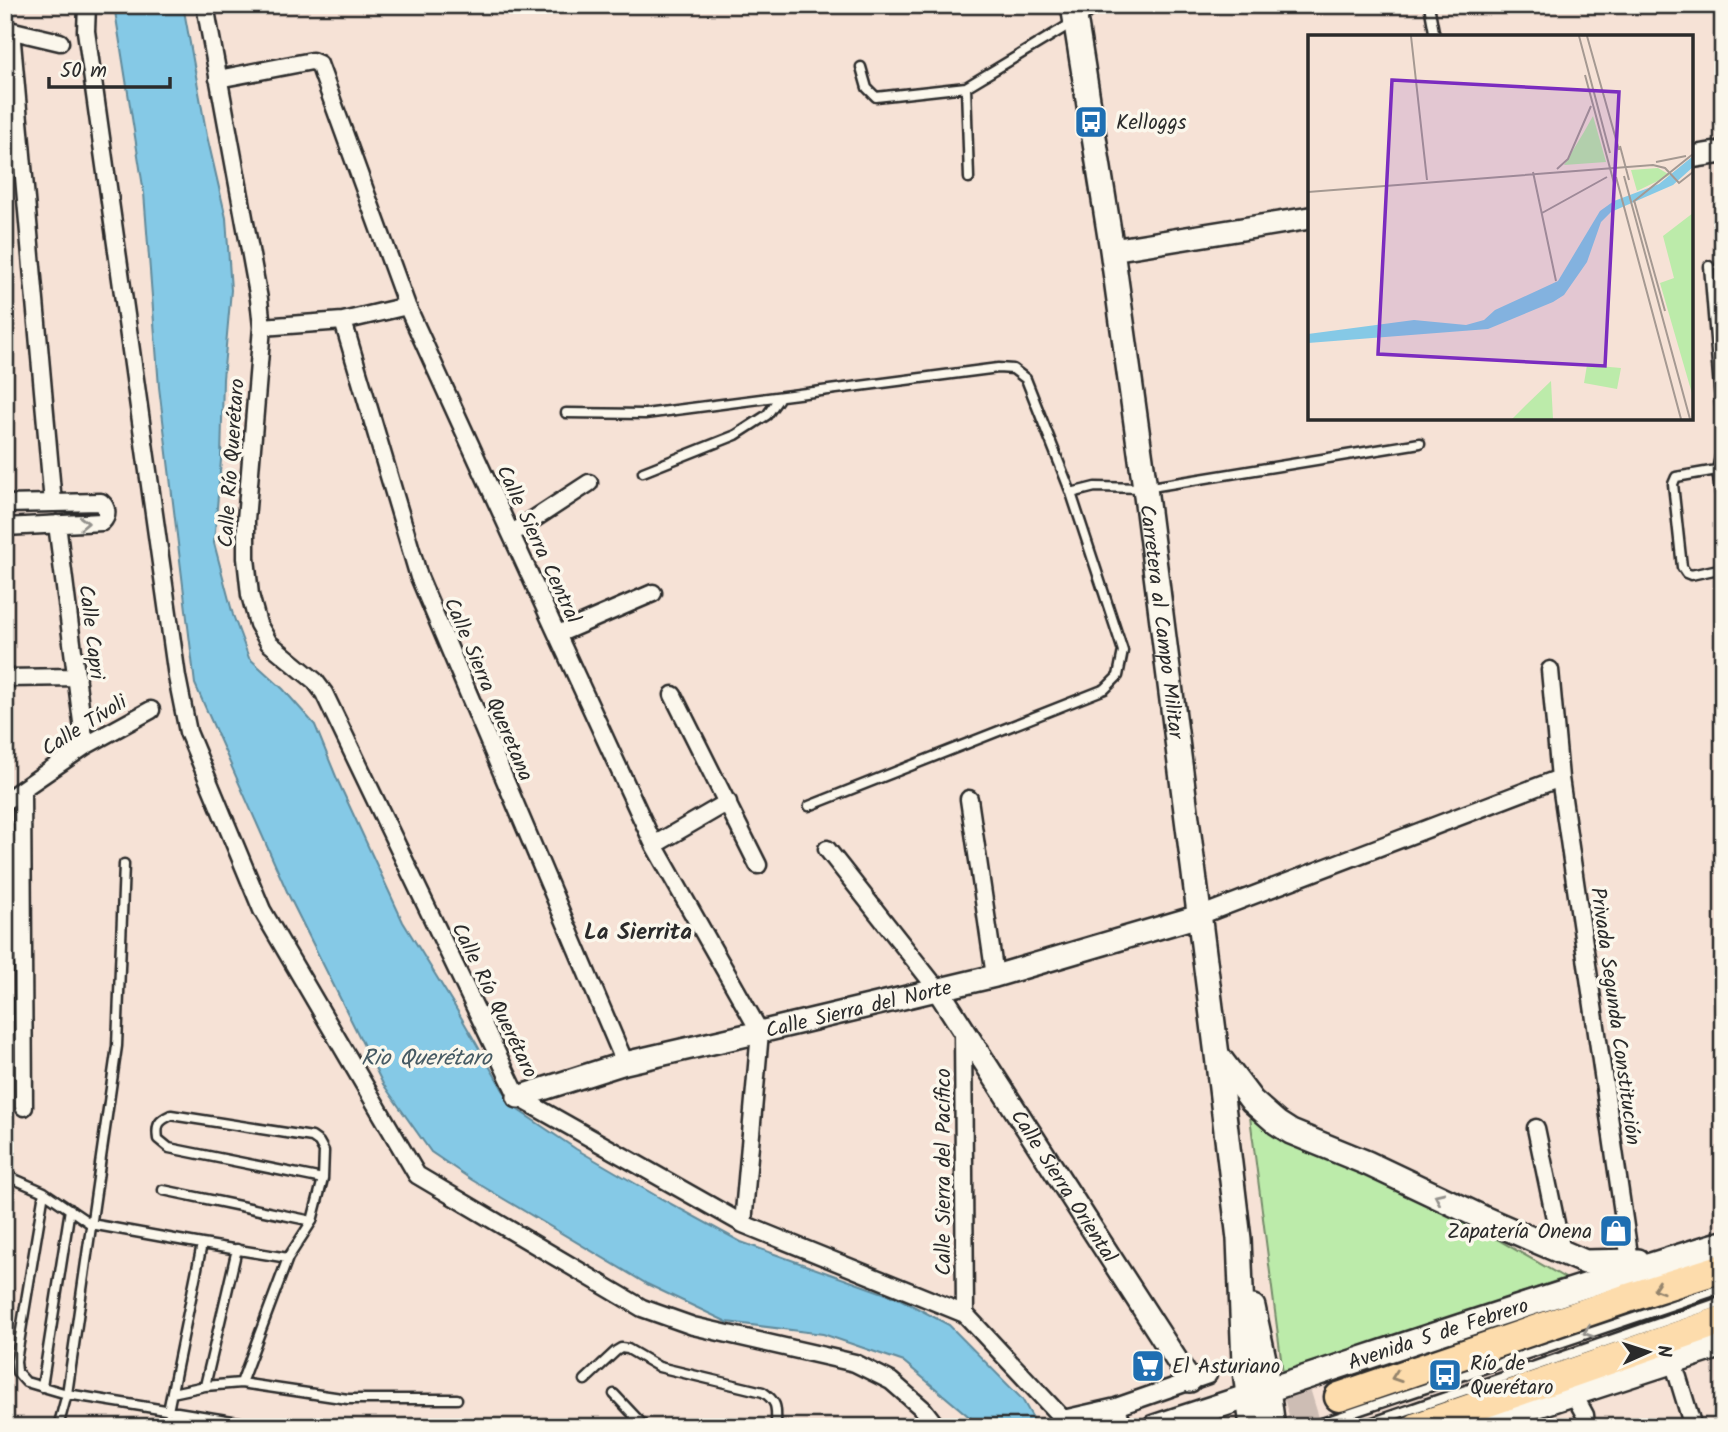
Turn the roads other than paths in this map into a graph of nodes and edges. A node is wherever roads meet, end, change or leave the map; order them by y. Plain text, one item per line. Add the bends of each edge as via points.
1 (87, 5) edge
2 (205, 5) edge
3 (1102, 5) edge
4 (1429, 5) edge
5 (1074, 13) edge
6 (8, 30) edge
7 (1435, 35) edge
8 (60, 42) dead end
9 (861, 67) dead end
10 (218, 79) junction
11 (965, 87) junction
12 (1723, 152) edge
13 (1693, 157) edge
14 (969, 178) dead end
15 (1308, 218) edge
16 (1112, 250) junction
17 (1709, 266) dead end
18 (407, 306) junction
19 (343, 321) junction
20 (262, 327) junction
21 (780, 397) junction
22 (566, 413) dead end
23 (1723, 438) edge
24 (1420, 443) dead end
25 (1723, 444) edge
26 (1717, 470) junction
27 (643, 472) dead end
28 (589, 483) dead end
29 (1145, 488) junction
30 (1071, 493) junction
31 (54, 503) junction
32 (5, 504) edge
33 (1723, 515) edge
34 (57, 524) junction
35 (5, 527) edge
36 (511, 534) junction
37 (1723, 568) edge
38 (653, 593) dead end
39 (558, 634) junction
40 (1550, 670) dead end
41 (77, 677) junction
42 (5, 678) edge
43 (673, 695) dead end
44 (150, 709) dead end
45 (85, 746) junction
46 (1560, 778) junction
47 (22, 791) junction
48 (969, 799) dead end
49 (5, 801) edge
50 (727, 802) junction
51 (809, 806) dead end
52 (654, 845) junction
53 (827, 849) dead end
54 (124, 864) dead end
55 (758, 865) dead end
56 (1199, 916) junction
57 (995, 975) junction
58 (938, 990) junction
59 (963, 1029) junction
60 (760, 1032) junction
61 (1217, 1055) junction
62 (625, 1063) junction
63 (518, 1097) junction
64 (24, 1107) dead end
65 (1536, 1128) dead end
66 (5, 1175) edge
67 (323, 1179) junction
68 (163, 1190) dead end
69 (44, 1192) junction
70 (70, 1209) junction
71 (312, 1221) junction
72 (743, 1223) junction
73 (91, 1224) junction
74 (1723, 1243) edge
75 (202, 1244) junction
76 (237, 1249) junction
77 (1562, 1252) junction
78 (288, 1258) junction
79 (1630, 1261) junction
80 (1665, 1261) junction
81 (1723, 1268) edge
82 (1723, 1288) edge
83 (1723, 1301) edge
84 (965, 1314) junction
85 (1723, 1320) edge
86 (1723, 1345) edge
87 (1673, 1361) junction
88 (1199, 1378) joint
89 (585, 1380) dead end
90 (241, 1383) junction
91 (205, 1386) junction
92 (42, 1387) junction
93 (172, 1393) junction
94 (1258, 1393) junction
95 (1573, 1393) junction
96 (66, 1394) junction
97 (614, 1394) dead end
98 (1339, 1397) tunnel mouth
99 (457, 1399) dead end
100 (1116, 1407) junction
101 (168, 1411) junction
102 (1199, 1412) junction
103 (1064, 1423) edge
104 (58, 1427) edge
105 (270, 1427) edge
106 (645, 1427) edge
107 (776, 1427) edge
108 (937, 1427) edge
109 (1124, 1427) edge
110 (1154, 1427) edge
111 (1223, 1427) edge
112 (1252, 1427) edge
113 (1273, 1427) edge
114 (1310, 1427) edge
115 (1359, 1427) edge
116 (1417, 1427) edge
117 (1471, 1427) edge
118 (1586, 1427) edge
119 (1693, 1427) edge

1 - 108 street via 86,31 188,732 262,910 417,1175 642,1308 693,1326 855,1363 891,1381
2 - 10 street, Calle Río Querétaro
3 - 5 lane
4 - 7 lane
5 - 11 lane
5 - 16 main road, Carretera al Campo Militar
6 - 8 street
6 - 31 street
9 - 11 lane via 867,88 876,97
10 - 18 street, Calle Sierra Central via 312,61 319,65
10 - 20 street, Calle Río Querétaro
11 - 14 lane
12 - 13 street
15 - 16 street
16 - 29 main road, Carretera al Campo Militar
17 - 23 lane
18 - 19 street
18 - 36 street, Calle Sierra Central
19 - 20 street
19 - 62 street, Calle Sierra Queretana via 419,577
20 - 63 street, Calle Río Querétaro via 246,520 250,595 258,624 269,643 324,693
21 - 22 lane via 645,414
21 - 27 lane via 767,415 736,435
21 - 30 lane via 1013,369 1026,379
24 - 29 lane
25 - 26 lane
26 - 33 lane
26 - 37 lane via 1676,478 1673,484 1682,567 1692,575
28 - 36 street
29 - 30 lane via 1095,487
29 - 56 main road, Carretera al Campo Militar
30 - 51 lane via 1123,651 1118,676 1105,689
31 - 32 street
34 -> 31 street via 102,522 107,512 101,502
34 - 35 street
34 - 41 street, Calle Capri
36 - 39 street, Calle Sierra Central
38 - 39 street
39 - 52 street, Calle Sierra Central
40 - 46 street, Privada Segunda Constitución
41 - 42 street
41 - 45 street, Calle Capri
43 - 50 street
44 - 45 street, Calle Tívoli
45 - 47 street, Calle Tívoli
46 - 56 street
46 - 79 street, Privada Segunda Constitución
47 - 49 street, Calle Tívoli
47 - 64 street
48 - 57 street
50 - 52 street
50 - 55 street
52 - 60 street, Calle Sierra Central
53 - 58 street
54 - 73 lane via 117,1046
56 - 57 street, Calle Sierra del Norte
56 - 61 main road, Carretera al Campo Militar
57 - 58 street, Calle Sierra del Norte
58 - 59 street, Calle Sierra Oriental
58 - 60 street, Calle Sierra del Norte
59 - 84 street, Calle Sierra del Pacífico
59 - 88 street, Calle Sierra Oriental
60 - 62 street, Calle Sierra del Norte
60 - 72 street
77 -> 61 main road via 1292,1132 1252,1101
61 - 94 main road, Carretera al Campo Militar via 1239,1238 1244,1363
62 - 63 street, Calle Sierra del Norte
63 - 72 street, Calle Río Querétaro
65 - 77 street
66 - 69 lane
67 - 67 lane via 169,1148 158,1139 156,1128 171,1115 312,1137 324,1151
67 - 71 lane
68 - 71 lane
69 - 70 lane
69 - 92 lane via 16,1361 16,1373
70 - 73 lane
70 - 92 lane
71 - 78 lane
72 - 84 street, Calle Río Querétaro
73 - 75 lane
73 - 96 lane
74 - 80 main road, Avenida 5 de Febrero
75 - 76 lane
75 - 93 lane
76 - 78 lane
76 - 91 lane
77 - 79 main road via 1585,1262
78 - 90 lane
79 - 80 main road
80 - 94 main road, Avenida 5 de Febrero
81 -> 98 highway, Avenida 5 de Febrero
82 -> 114 lane
83 - 115 lane
84 - 103 street, Calle Río Querétaro
85 - 116 highway
86 - 87 main road
87 - 95 main road
87 - 119 street
88 - 100 street
89 - 107 lane via 616,1351 628,1349 659,1367 763,1392 776,1408
90 - 91 lane
90 - 99 lane via 348,1399
91 - 93 lane
92 - 96 lane
93 - 101 lane
94 - 102 main road, Avenida 5 de Febrero
94 - 112 main road
94 - 113 main road
95 - 117 main road
95 - 118 street
96 - 101 lane
96 - 104 lane
97 - 106 lane
100 - 103 street
100 - 109 street
101 - 105 lane
102 - 110 main road, Avenida 5 de Febrero
102 - 111 main road via 1222,1422

